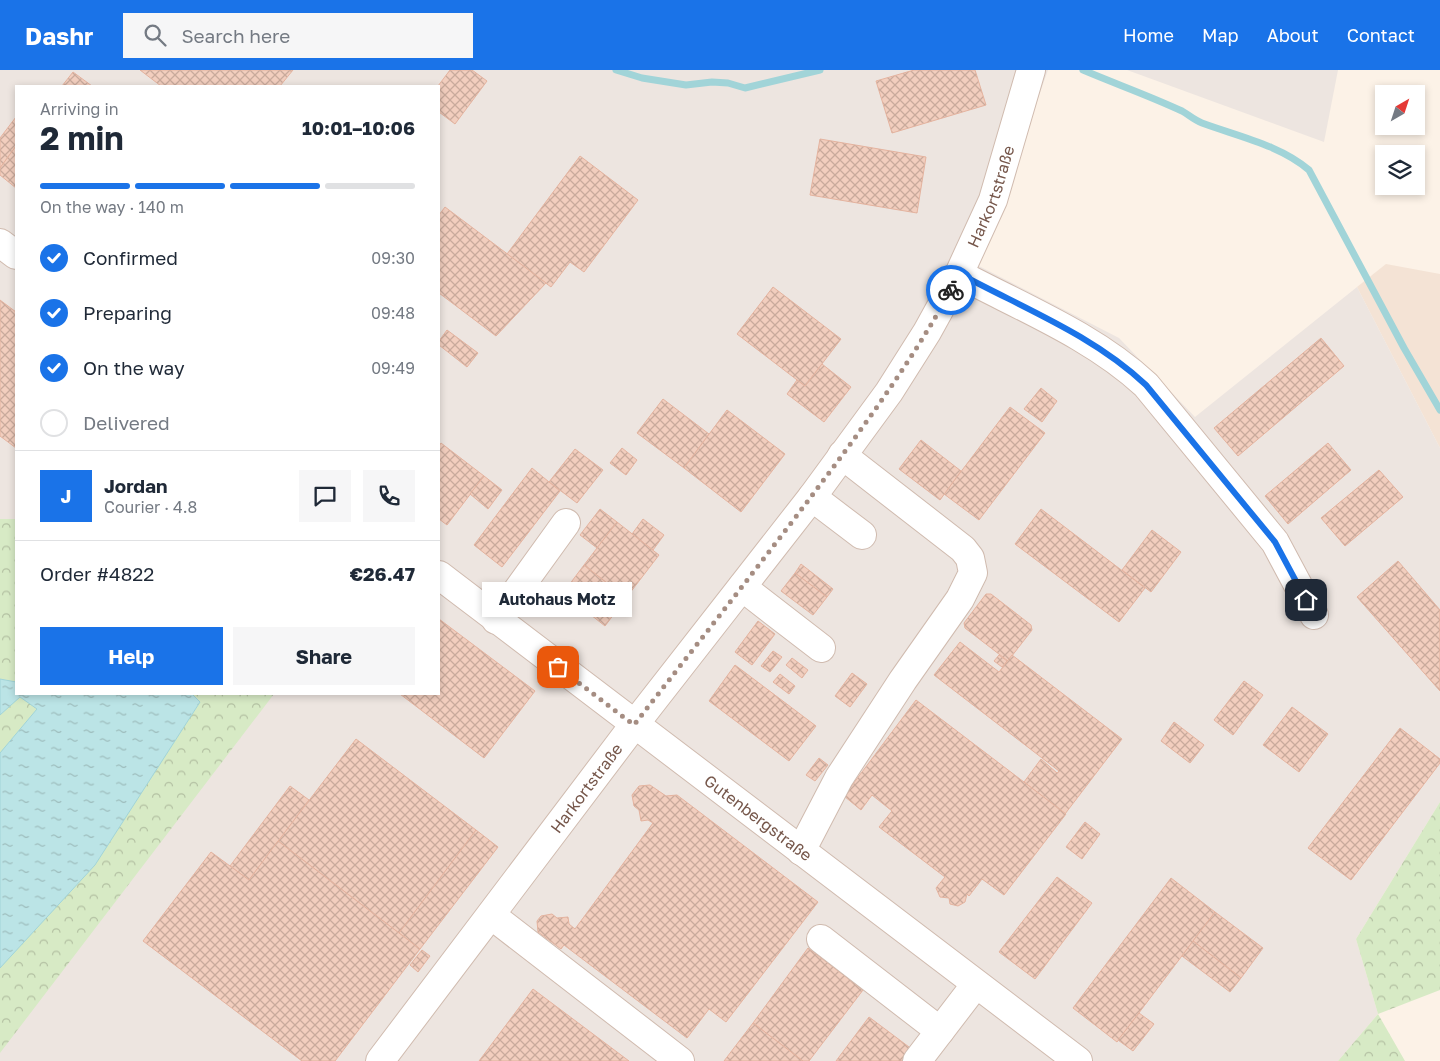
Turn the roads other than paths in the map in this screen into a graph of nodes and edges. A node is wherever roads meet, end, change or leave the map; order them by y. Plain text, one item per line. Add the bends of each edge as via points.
1 (1031, 70) edge
2 (0, 243) edge
3 (15, 254) edge
4 (960, 274) junction
5 (842, 455) junction
6 (812, 498) junction
7 (566, 523) dead end
8 (862, 535) dead end
9 (440, 576) edge
10 (742, 587) junction
11 (1314, 615) dead end
12 (496, 620) junction
13 (821, 648) dead end
14 (634, 725) junction
15 (801, 851) junction
16 (491, 915) junction
17 (821, 940) dead end
18 (976, 984) junction
19 (940, 1031) junction
20 (380, 1061) edge
21 (680, 1061) edge
22 (916, 1061) edge
23 (1078, 1061) edge

1 - 4 street, Harkortstraße via 994,200
2 - 3 street
4 - 5 street, Harkortstraße via 894,384
4 - 11 street via 1093,344 1122,363 1146,385 1275,542
5 - 6 street, Harkortstraße
5 - 15 street via 963,549 970,558 973,573 960,599 839,778
6 - 8 street
6 - 10 street, Harkortstraße
7 - 12 street
9 - 12 street, Gutenbergstraße
10 - 13 street
10 - 14 street, Harkortstraße
12 - 14 street, Gutenbergstraße
14 - 15 street, Gutenbergstraße
14 - 16 street, Harkortstraße
15 - 18 street, Gutenbergstraße
16 - 20 street, Harkortstraße
16 - 21 street
17 - 19 street
18 - 19 street
18 - 23 street, Gutenbergstraße
19 - 22 street

